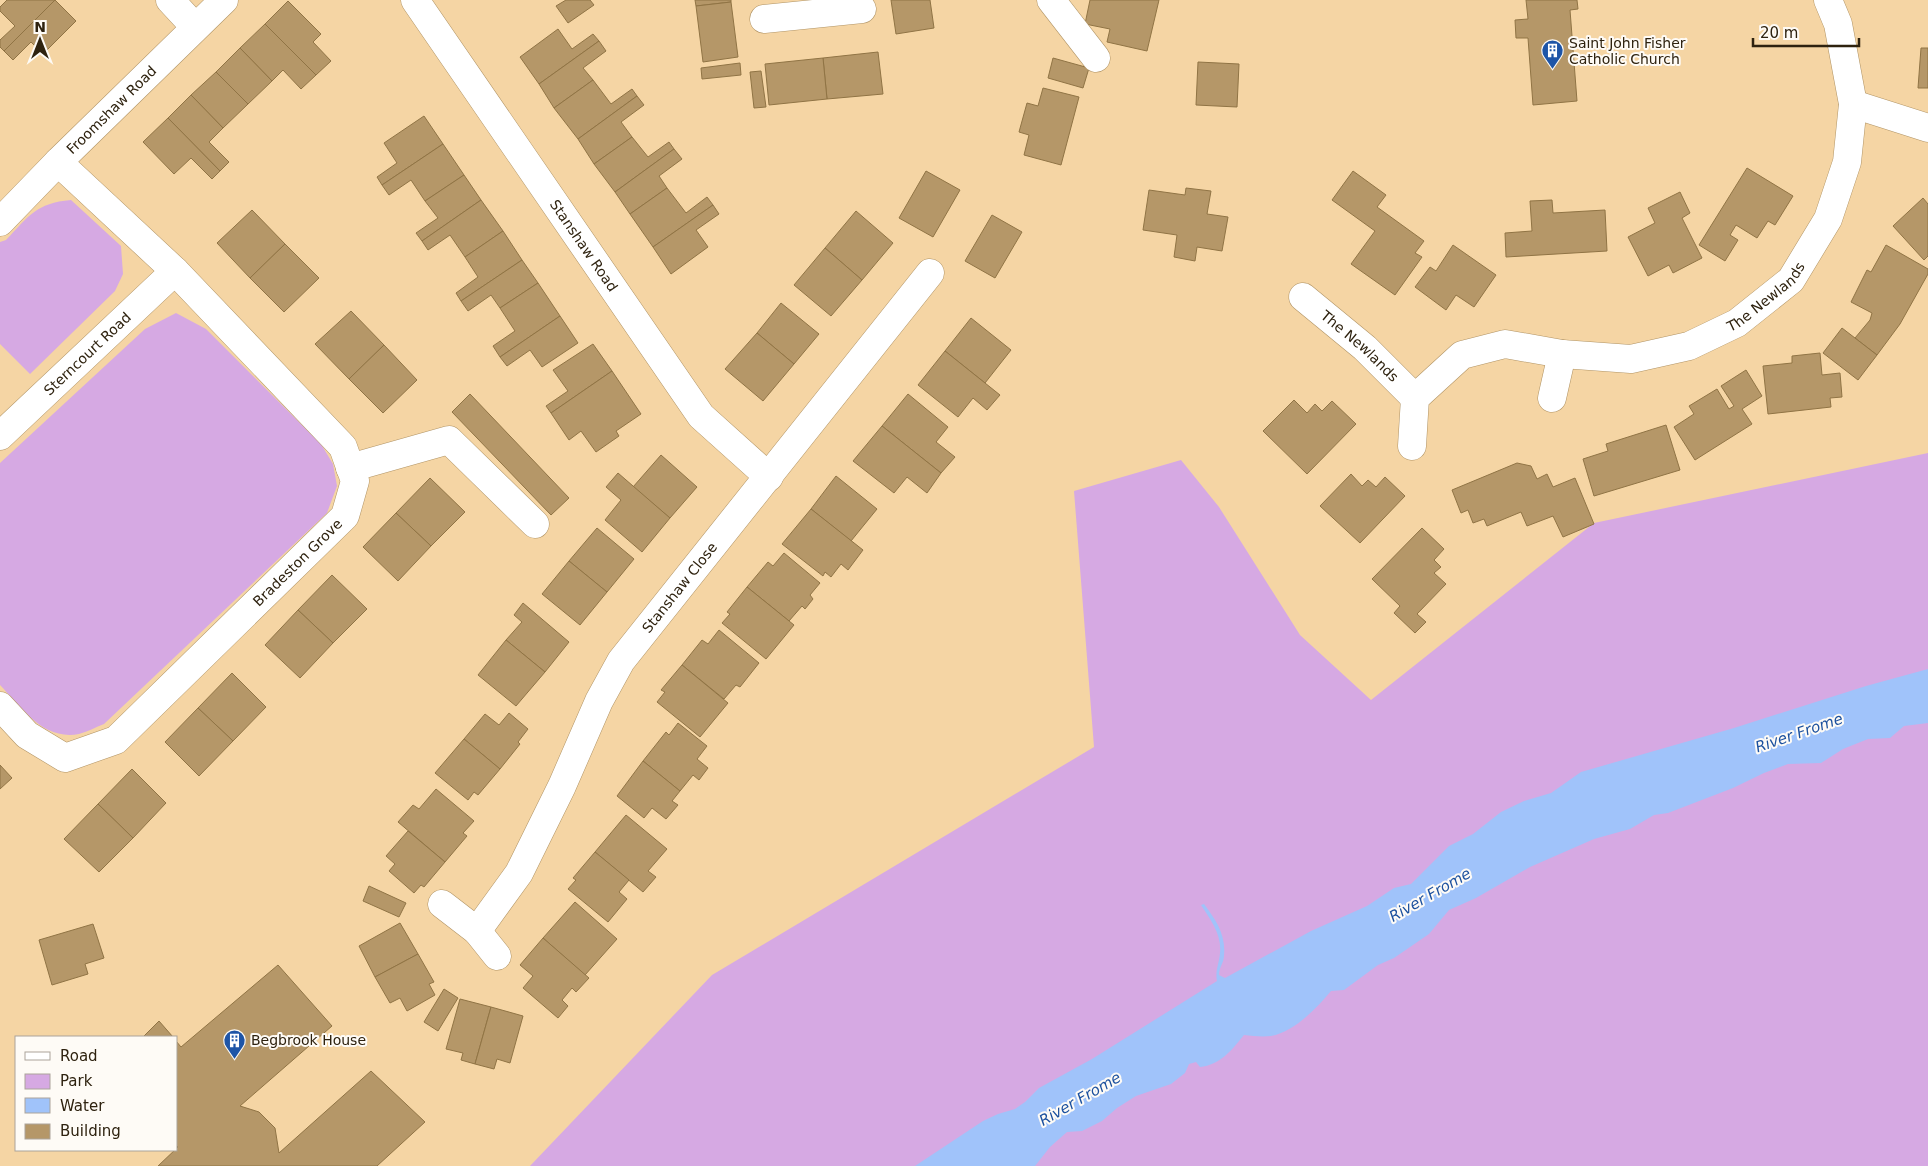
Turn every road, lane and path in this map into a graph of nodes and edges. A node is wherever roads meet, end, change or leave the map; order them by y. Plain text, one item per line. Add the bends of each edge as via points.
1 (170, 0) edge
2 (224, 0) edge
3 (415, 0) edge
4 (1051, 0) edge
5 (1828, 0) edge
6 (816, 7) edge
7 (862, 9) dead end
8 (764, 19) dead end
9 (195, 27) junction
10 (1096, 58) dead end
11 (1852, 104) junction
12 (1928, 128) edge
13 (58, 162) junction
14 (0, 222) edge
15 (175, 271) junction
16 (930, 272) dead end
17 (1303, 297) dead end
18 (1562, 354) junction
19 (1415, 398) junction
20 (1552, 398) dead end
21 (0, 436) edge
22 (1412, 446) dead end
23 (350, 468) junction
24 (769, 477) junction
25 (535, 524) dead end
26 (0, 706) edge
27 (442, 904) dead end
28 (476, 931) junction
29 (498, 956) dead end

1 - 9 street
2 - 9 street, Froomshaw Road
3 - 24 street, Stanshaw Road via 701,416
4 - 10 street
5 - 11 street, The Newlands via 1838,24
6 - 7 street
6 - 8 street
9 - 13 street, Froomshaw Road
11 - 12 street
11 - 18 street, The Newlands via 1847,162 1828,219 1791,280 1737,323 1689,346 1631,359
13 - 14 street, Froomshaw Road
13 - 15 street, Bradeston Grove
15 - 21 street, Sterncourt Road
15 - 23 street, Bradeston Grove via 343,447
16 - 24 street, Stanshaw Close
17 - 19 street, The Newlands via 1365,348
18 - 19 street, The Newlands via 1505,344 1462,355
18 - 20 street
19 - 22 street
23 - 25 street via 449,440
23 - 26 street, Bradeston Grove via 355,482 345,516 116,740 65,758 27,735
24 - 28 street, Stanshaw Close via 620,661 598,701 562,786 519,873
27 - 28 street
28 - 29 street

